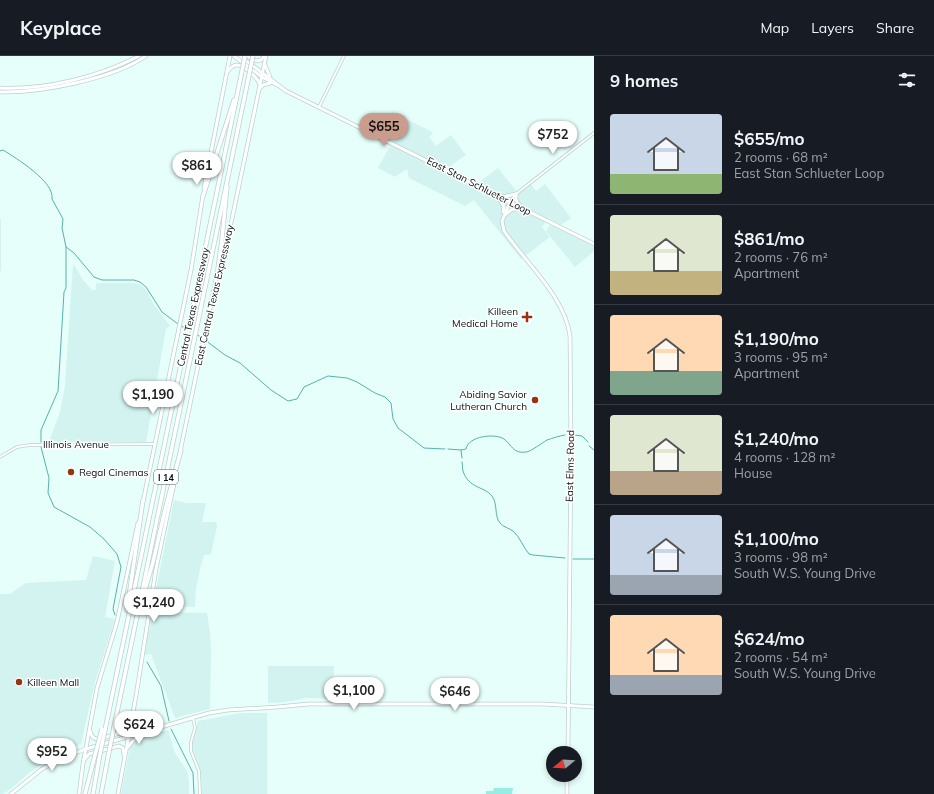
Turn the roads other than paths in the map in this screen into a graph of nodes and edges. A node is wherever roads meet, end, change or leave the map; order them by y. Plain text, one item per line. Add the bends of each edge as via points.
1 (139, 56) edge
2 (146, 56) edge
3 (230, 56) edge
4 (234, 56) edge
5 (240, 56) edge
6 (246, 56) edge
7 (253, 56) edge
8 (265, 56) edge
9 (344, 56) edge
10 (264, 62) junction
11 (262, 73) junction
12 (226, 74) junction
13 (262, 77) junction
14 (270, 78) junction
15 (270, 83) junction
16 (239, 86) junction
17 (278, 86) junction
18 (260, 87) junction
19 (2, 90) edge
20 (319, 108) junction
21 (594, 133) edge
22 (227, 181) junction
23 (516, 194) junction
24 (203, 196) junction
25 (498, 197) junction
26 (510, 202) junction
27 (521, 208) junction
28 (504, 216) junction
29 (594, 244) edge
30 (217, 276) junction
31 (155, 444) junction
32 (181, 450) junction
33 (0, 457) edge
34 (143, 500) junction
35 (138, 614) junction
36 (126, 626) junction
37 (568, 706) junction
38 (594, 706) edge
39 (193, 717) junction
40 (131, 725) junction
41 (90, 729) junction
42 (104, 730) junction
43 (143, 732) junction
44 (129, 736) junction
45 (568, 746) edge
46 (86, 749) junction
47 (126, 751) junction
48 (75, 753) junction
49 (83, 762) junction
50 (124, 763) junction
51 (567, 782) edge
52 (11, 794) edge
53 (79, 794) edge
54 (85, 794) edge
55 (93, 794) edge
56 (101, 794) edge
57 (118, 794) edge
58 (200, 794) edge
59 (567, 794) edge

1 - 19 main road via 106,70 59,83
2 - 19 main road via 117,70 79,82 42,90
3 - 12 main road
4 - 13 main road, East Stan Schlueter Loop
5 - 11 main road, East Stan Schlueter Loop
6 - 8 main road via 256,61
6 - 16 highway, Central Texas Expressway / I 14, bridge
7 - 22 highway, Central Texas Expressway / I 14, bridge
8 - 10 main road, East Central Texas Expressway
9 - 20 street
10 - 11 main road, East Central Texas Expressway
10 - 14 main road
11 - 13 main road, East Central Texas Expressway
11 - 14 main road, East Stan Schlueter Loop
12 - 18 main road via 231,67 241,66 257,78
12 - 24 main road
13 - 15 main road, East Stan Schlueter Loop
13 - 18 main road, East Central Texas Expressway
14 - 17 main road, East Stan Schlueter Loop
15 - 17 main road, East Stan Schlueter Loop
15 - 18 main road
16 - 24 highway
16 - 36 highway, Central Texas Expressway / I 14
17 - 20 main road, East Stan Schlueter Loop
18 - 30 main road, East Central Texas Expressway
20 - 25 main road, East Stan Schlueter Loop
21 - 23 street
22 - 30 highway via 228,191
22 - 35 highway, Central Texas Expressway / I 14
23 - 25 main road
23 - 26 street
23 - 27 main road via 516,200
24 - 31 main road via 191,270
25 - 26 main road, East Stan Schlueter Loop
25 - 28 main road, East Elms Road via 504,207
26 - 27 main road, East Stan Schlueter Loop
26 - 28 main road
27 - 28 main road via 511,210
27 - 29 main road, East Stan Schlueter Loop
28 - 37 main road, East Elms Road via 504,231 561,306 569,330 571,372
30 - 32 main road, East Central Texas Expressway
31 - 33 street, Illinois Avenue via 30,445 17,447
31 - 34 main road
32 - 35 highway
32 - 40 main road, East Central Texas Expressway via 156,569
34 - 36 highway
34 - 41 main road via 119,616 97,688
35 - 56 highway, Central Texas Expressway / I 14, bridge
36 - 42 highway, Central Texas Expressway / I 14
37 - 38 main road
37 - 39 main road via 308,704 221,710
37 - 45 main road, East Elms Road
39 - 43 main road
39 - 58 street via 191,751 199,771
40 - 41 main road via 126,731 100,739 92,736
40 - 43 main road via 134,730
40 - 44 main road, East Central Texas Expressway
41 - 46 main road
42 - 54 highway, bridge
42 - 55 highway, Central Texas Expressway / I 14, bridge
43 - 44 main road
43 - 47 main road
44 - 46 main road
44 - 47 main road, East Central Texas Expressway
46 - 48 main road
46 - 49 main road
47 - 50 main road, East Central Texas Expressway
48 - 49 main road via 81,756
48 - 52 main road via 42,769
49 - 50 main road via 89,754 119,746 123,748
49 - 53 main road
50 - 57 main road, East Central Texas Expressway
51 - 59 main road

